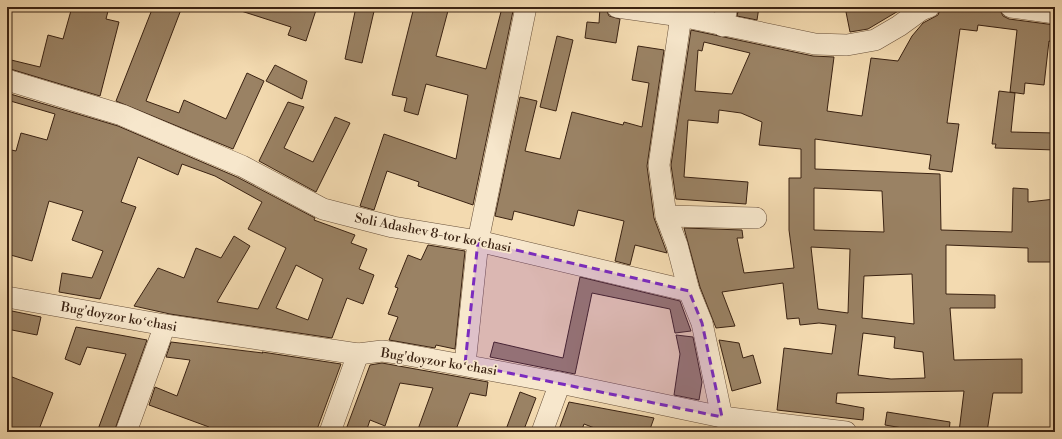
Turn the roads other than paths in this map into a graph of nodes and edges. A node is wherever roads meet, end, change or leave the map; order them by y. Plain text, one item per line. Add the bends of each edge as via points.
1 (526, 7) edge
2 (617, 7) edge
3 (929, 7) edge
4 (1011, 7) edge
5 (1055, 13) edge
6 (681, 16) junction
7 (725, 16) edge
8 (7, 80) edge
9 (666, 216) junction
10 (756, 218) dead end
11 (478, 241) junction
12 (689, 291) junction
13 (7, 297) edge
14 (165, 325) junction
15 (358, 354) junction
16 (465, 364) junction
17 (560, 383) junction
18 (722, 417) junction
19 (760, 427) edge
20 (126, 432) edge
21 (330, 432) edge
22 (542, 432) edge
23 (846, 432) edge

1 - 11 street
2 - 6 street
3 - 7 street via 875,40 847,45 815,44
4 - 5 street
6 - 7 street
6 - 9 street via 659,165
8 - 11 street, Soli Adashev 8-tor koʻchasi via 122,115 242,166 323,210 393,227
9 - 10 street
9 - 12 street via 678,245
11 - 12 street, Soli Adashev 8-tor koʻchasi
11 - 16 street
12 - 18 street via 702,323
13 - 14 street, Bug'doyzor koʻchasi
14 - 15 street, Bug'doyzor koʻchasi
14 - 20 street
15 - 16 street, Bug'doyzor koʻchasi via 382,351
15 - 21 street
16 - 17 street, Bug'doyzor koʻchasi
17 - 18 street, Bug'doyzor koʻchasi
17 - 22 street
18 - 19 street, Bug'doyzor koʻchasi
19 - 23 street, Bug'doyzor koʻchasi

